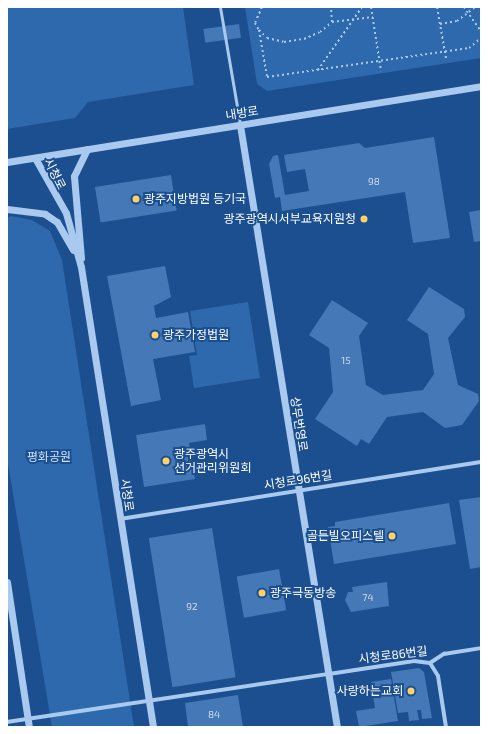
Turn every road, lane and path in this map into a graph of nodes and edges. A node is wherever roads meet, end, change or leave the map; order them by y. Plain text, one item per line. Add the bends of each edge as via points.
1 (220, 7) edge
2 (262, 7) edge
3 (331, 7) edge
4 (362, 7) edge
5 (371, 7) edge
6 (437, 7) edge
7 (464, 7) edge
8 (475, 7) edge
9 (467, 14) junction
10 (373, 17) junction
11 (353, 20) junction
12 (332, 22) junction
13 (440, 24) junction
14 (259, 30) junction
15 (481, 31) edge
16 (481, 38) edge
17 (444, 52) junction
18 (446, 58) dead end
19 (380, 61) junction
20 (318, 70) junction
21 (382, 71) dead end
22 (481, 86) edge
23 (240, 125) junction
24 (86, 149) junction
25 (34, 158) junction
26 (7, 162) edge
27 (7, 209) edge
28 (81, 266) junction
29 (481, 462) edge
30 (299, 490) junction
31 (119, 519) junction
32 (7, 582) edge
33 (481, 648) edge
34 (430, 663) junction
35 (329, 674) junction
36 (149, 701) junction
37 (28, 719) junction
38 (7, 722) edge
39 (29, 727) edge
40 (153, 727) edge
41 (337, 727) edge
42 (446, 727) edge

1 - 23 lane
2 - 14 path via 255,23
3 - 12 path
4 - 11 path
5 - 10 path
6 - 13 path
7 - 9 path
8 - 9 path
9 - 13 path via 457,21
9 - 15 path
10 - 11 path
10 - 19 path
11 - 12 path
11 - 20 path
12 - 14 path via 304,40 284,42 267,38
13 - 17 path
14 - 20 path via 266,77
16 - 17 path via 469,48
17 - 18 path
17 - 19 path
19 - 20 path
19 - 21 path
22 - 23 street, 내방로
23 - 24 street, 내방로
23 - 30 street, 상무번영로
24 - 25 street, 내방로
24 - 28 street, 시청로 via 74,176 82,238
25 - 26 street, 내방로
25 - 28 street, 시청로 via 66,213
27 - 28 street, 시청로 via 45,214 57,222
28 - 31 street, 시청로
29 - 30 street, 시청로96번길
30 - 31 street, 시청로96번길
30 - 35 street, 상무번영로
31 - 36 street, 시청로
32 - 37 street
33 - 34 street, 시청로86번길 via 444,654
34 - 35 street, 시청로86번길 via 414,661
34 - 42 street via 438,676
35 - 36 street
35 - 41 street, 상무번영로
36 - 37 street
36 - 40 street, 시청로
37 - 38 street
37 - 39 street

